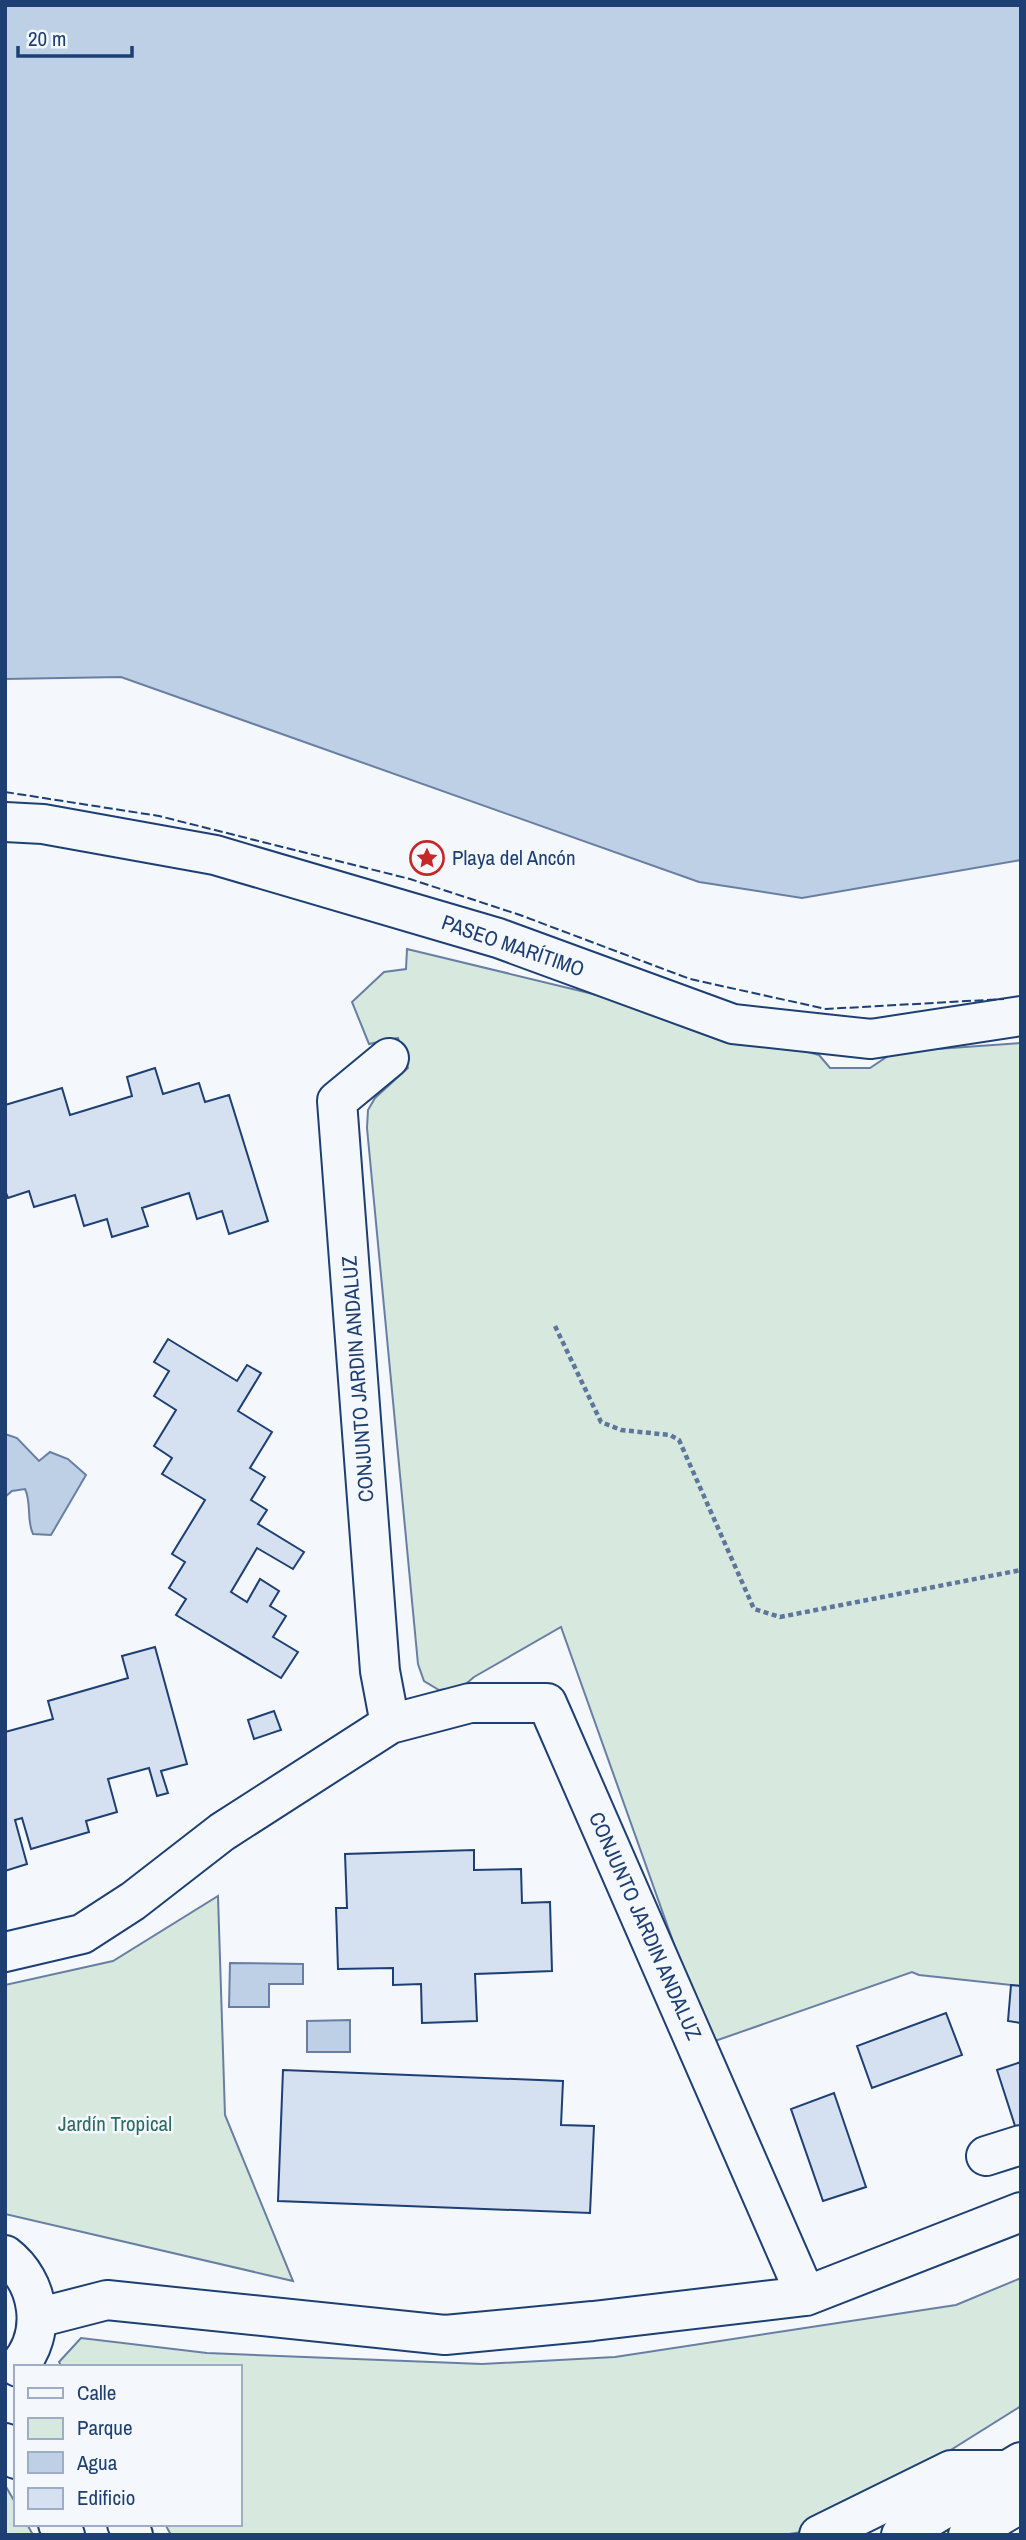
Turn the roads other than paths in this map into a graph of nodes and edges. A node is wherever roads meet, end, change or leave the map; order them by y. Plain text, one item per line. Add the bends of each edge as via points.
1 (5, 822) edge
2 (1021, 1016) edge
3 (389, 1058) dead end
4 (390, 1724) junction
5 (5, 1952) edge
6 (1021, 2211) edge
7 (5, 2255) edge
8 (806, 2296) junction
9 (37, 2318) junction
10 (19, 2365) edge
11 (1016, 2478) edge
12 (819, 2535) edge
13 (901, 2535) edge
14 (968, 2535) edge

1 - 2 street, PASEO MARÍTIMO via 43,824 215,855 498,938 733,1024 871,1039
3 - 4 street, CONJUNTO JARDIN ANDALUZ via 337,1101 380,1671
4 - 5 street, CONJUNTO JARDIN ANDALUZ via 222,1832 82,1934
4 - 8 street, CONJUNTO JARDIN ANDALUZ via 470,1703 547,1703
6 - 8 street
7 - 9 street via 24,2273 34,2295
8 - 9 street via 444,2335 107,2300
9 - 10 street via 33,2342
11 - 12 street via 951,2470
11 - 13 street
11 - 14 street

